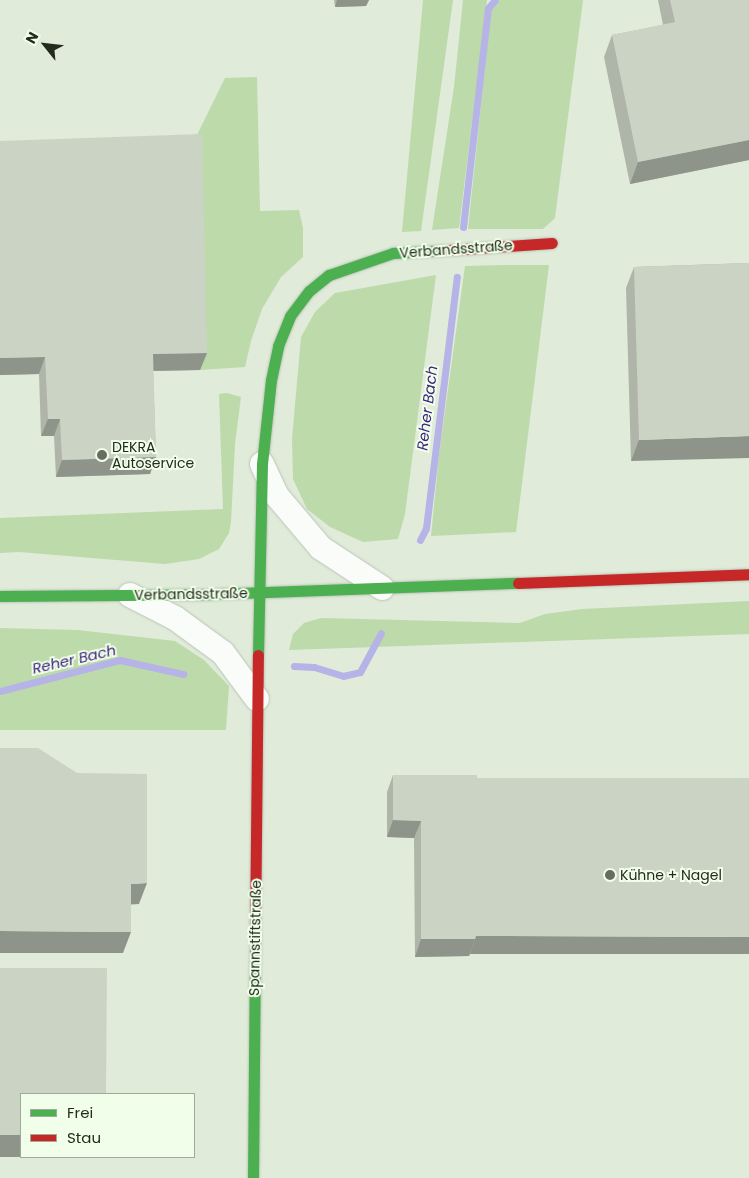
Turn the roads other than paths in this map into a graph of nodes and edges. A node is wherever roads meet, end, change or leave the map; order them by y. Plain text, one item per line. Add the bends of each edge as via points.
1 (552, 243) dead end
2 (262, 464) junction
3 (749, 574) edge
4 (382, 588) junction
5 (260, 592) junction
6 (0, 596) edge
7 (130, 596) junction
8 (257, 699) junction
9 (253, 1178) edge

1 - 2 street, Verbandsstraße via 393,253 329,274 309,291 290,316 278,346
2 - 4 street via 278,496 321,548
2 - 5 street, Verbandsstraße
3 - 4 street, Verbandsstraße
4 - 5 street, Verbandsstraße
5 - 7 street, Verbandsstraße
5 - 8 street, Spannstiftstraße
6 - 7 street, Verbandsstraße
7 - 8 street via 175,618 223,654
8 - 9 street, Spannstiftstraße

